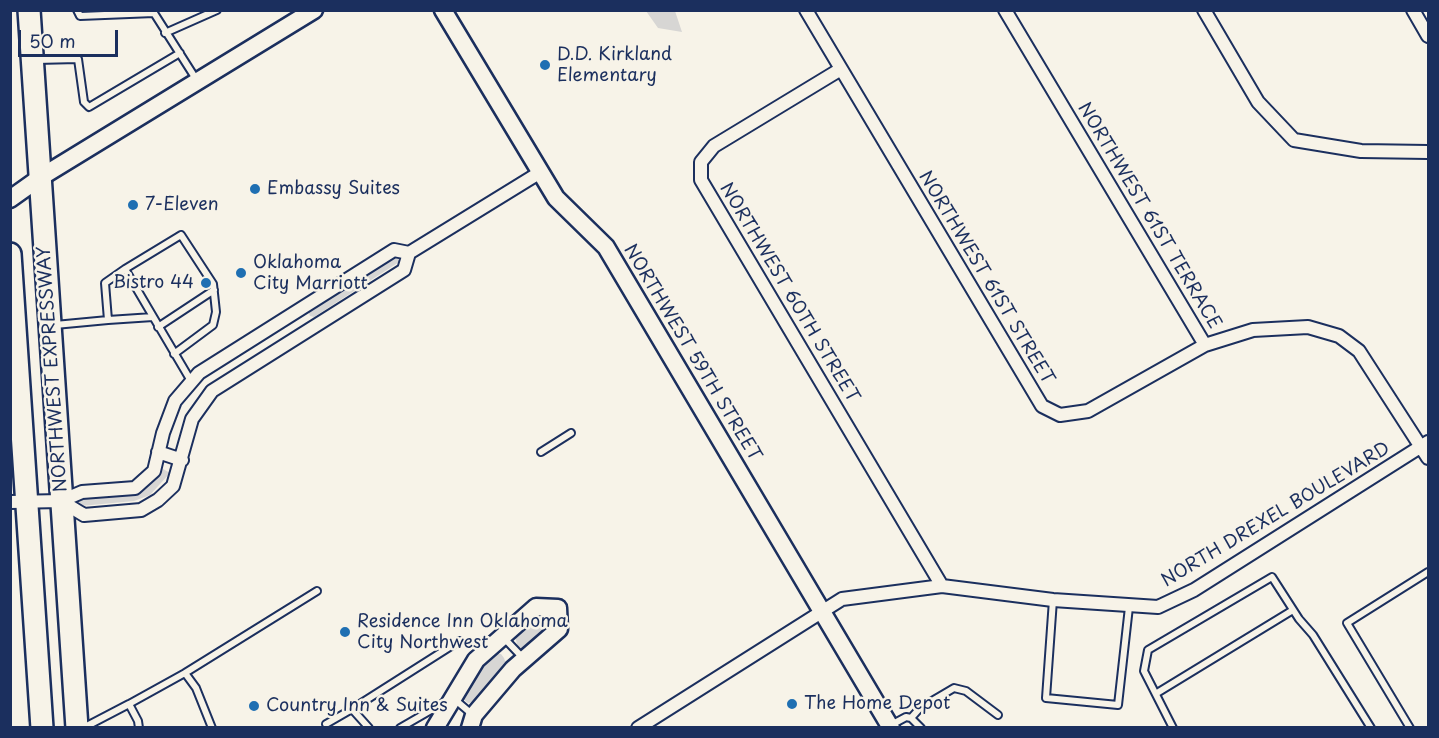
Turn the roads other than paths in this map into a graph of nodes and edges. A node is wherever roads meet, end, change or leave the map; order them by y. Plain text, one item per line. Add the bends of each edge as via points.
1 (29, 10) edge
2 (77, 10) edge
3 (217, 10) edge
4 (443, 10) edge
5 (806, 10) edge
6 (1005, 10) edge
7 (1204, 10) edge
8 (1413, 10) edge
9 (312, 11) edge
10 (153, 12) edge
11 (114, 13) edge
12 (165, 33) junction
13 (1428, 36) edge
14 (180, 53) junction
15 (33, 60) junction
16 (841, 69) junction
17 (198, 82) junction
18 (1428, 152) edge
19 (539, 173) junction
20 (41, 177) junction
21 (10, 199) edge
22 (409, 253) junction
23 (10, 254) edge
24 (124, 268) junction
25 (214, 291) junction
26 (153, 317) junction
27 (108, 320) junction
28 (51, 326) junction
29 (158, 327) junction
30 (1205, 345) junction
31 (174, 354) junction
32 (191, 381) junction
33 (204, 400) junction
34 (571, 433) dead end
35 (1425, 444) edge
36 (158, 452) junction
37 (541, 452) dead end
38 (1428, 458) edge
39 (182, 460) junction
40 (61, 501) junction
41 (18, 502) edge
42 (1428, 572) edge
43 (942, 586) junction
44 (317, 591) dead end
45 (1053, 600) junction
46 (1129, 607) junction
47 (823, 610) junction
48 (1293, 610) junction
49 (503, 637) junction
50 (459, 641) dead end
51 (523, 659) junction
52 (185, 673) junction
53 (1157, 693) junction
54 (452, 698) junction
55 (129, 704) junction
56 (352, 709) junction
57 (998, 715) dead end
58 (911, 718) junction
59 (472, 721) edge
60 (326, 724) dead end
61 (891, 726) edge
62 (42, 728) edge
63 (77, 728) edge
64 (83, 728) edge
65 (139, 728) edge
66 (212, 728) edge
67 (369, 728) edge
68 (400, 728) edge
69 (435, 728) edge
70 (638, 728) edge
71 (921, 728) edge
72 (1173, 728) edge
73 (1371, 728) edge
74 (1410, 728) edge

1 - 15 highway, NORTHWEST EXPRESSWAY
2 - 11 lane via 80,16
3 - 12 lane
4 - 19 street, NORTHWEST 59TH STREET
5 - 16 street, NORTHWEST 61ST STREET
6 - 30 street, NORTHWEST 61ST TERRACE
7 - 18 street via 1258,102 1294,140 1361,151
8 - 13 street
9 - 17 street
10 - 11 lane
10 - 12 lane
12 - 14 lane
14 - 15 lane via 89,107 84,102 80,61 76,57
14 - 17 lane
15 - 20 highway, NORTHWEST EXPRESSWAY
16 - 30 street, NORTHWEST 61ST STREET via 1042,406 1060,415 1088,411
16 - 43 street, NORTHWEST 60TH STREET via 714,146 701,162 701,180
17 - 20 street
19 - 22 street
19 - 47 street, NORTHWEST 59TH STREET via 556,198 606,247
20 - 21 street
20 - 28 highway, NORTHWEST EXPRESSWAY
22 - 32 street via 394,250 238,346
22 - 33 street via 404,270 212,391
23 - 41 highway, NORTHWEST EXPRESSWAY
24 - 25 lane via 181,235
24 - 26 lane
24 - 27 lane via 105,282
25 - 29 lane
25 - 31 lane via 213,325
26 - 27 lane
26 - 29 lane
27 - 28 lane
28 - 40 highway, NORTHWEST EXPRESSWAY
29 - 31 lane
30 - 35 street, NORTHWEST 61ST TERRACE via 1253,330 1308,327 1339,336 1359,351
31 - 32 lane
32 - 33 street
32 - 36 street via 175,401
33 - 39 street via 192,418
34 - 37 lane
35 - 38 street, NORTHWEST 61ST TERRACE
35 - 46 street, NORTH DREXEL BOULEVARD via 1194,590 1158,607
36 - 39 street
36 - 40 street via 154,471 135,488 82,492
39 - 40 street via 173,486 141,510 84,515
40 - 41 street
40 - 63 highway, NORTHWEST EXPRESSWAY
41 - 62 highway, NORTHWEST EXPRESSWAY
42 - 74 lane via 1347,623
43 - 45 street, NORTH DREXEL BOULEVARD
43 - 47 street, NORTH DREXEL BOULEVARD via 842,599
44 - 52 lane
45 - 46 street, NORTH DREXEL BOULEVARD
45 - 46 lane via 1046,698 1118,705
47 - 61 street, NORTHWEST 59TH STREET
47 - 70 street, NORTH DREXEL BOULEVARD
48 - 53 lane
48 - 53 lane via 1272,577 1148,650 1144,671
48 - 73 lane via 1313,634
49 - 51 lane
49 - 51 street via 536,607 558,608 559,629
49 - 54 street via 476,660
50 - 56 lane
51 - 59 street
52 - 55 lane
52 - 66 lane via 194,683
53 - 72 lane
54 - 59 lane
54 - 68 lane
54 - 69 street
55 - 64 lane
55 - 65 lane
56 - 60 lane
56 - 67 lane
57 - 58 lane via 966,691 954,688 920,708
58 - 61 lane
58 - 71 lane

